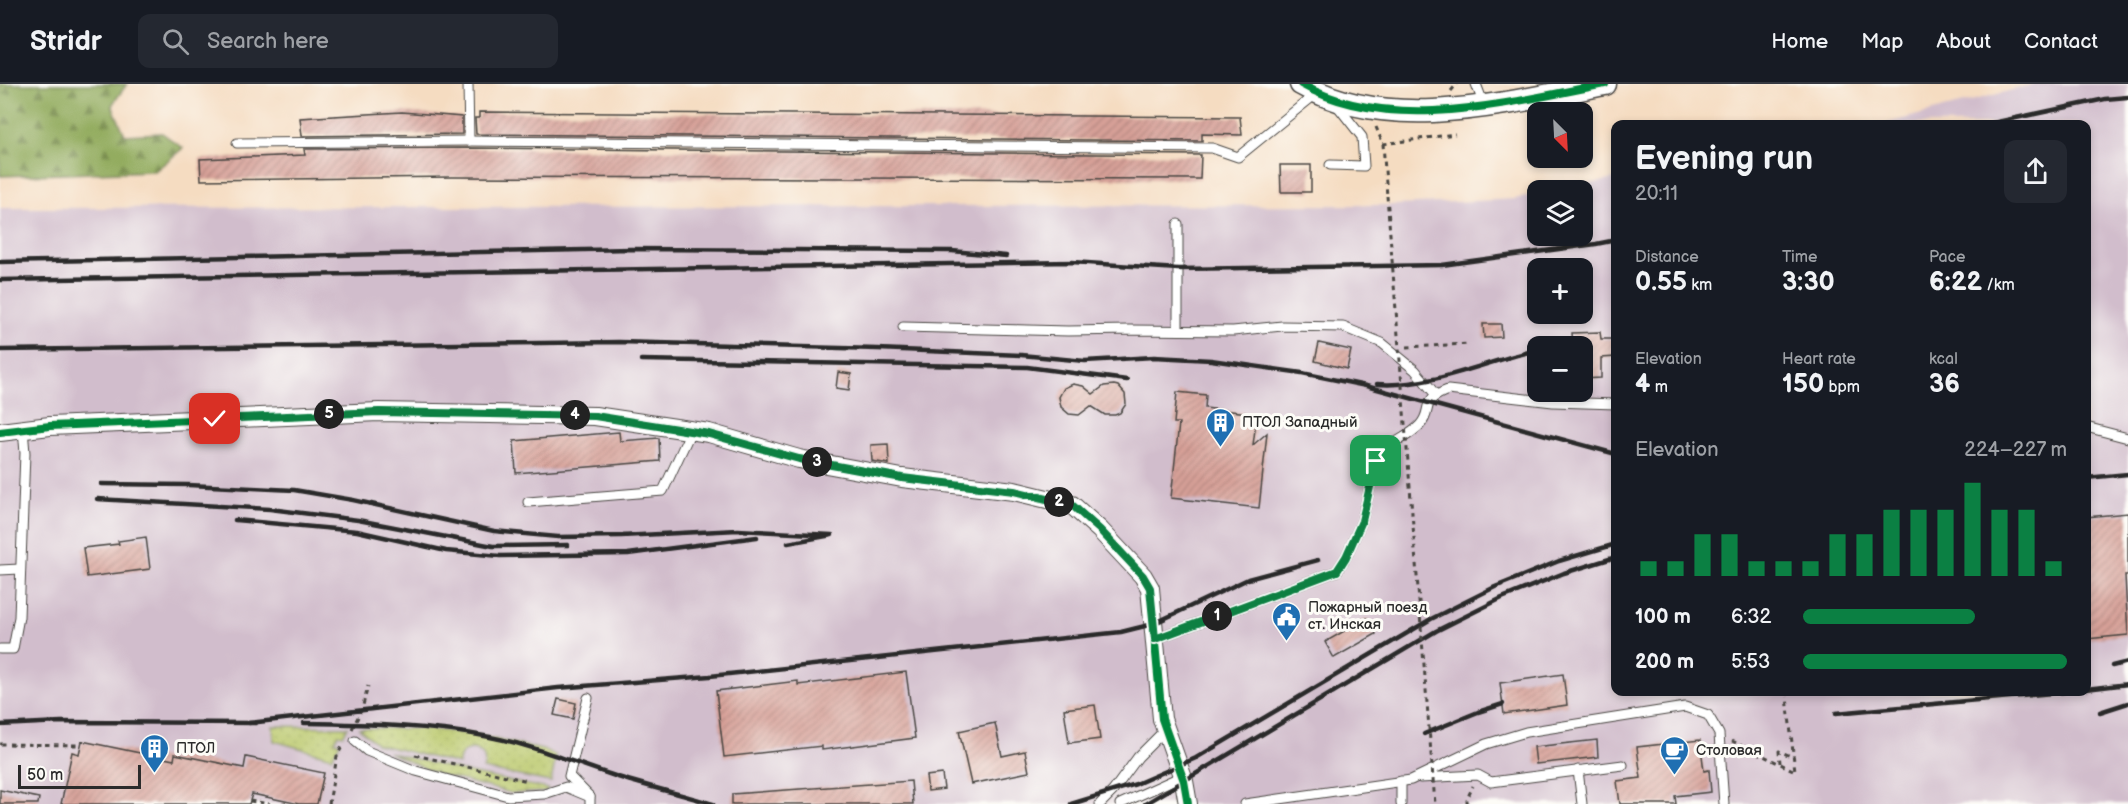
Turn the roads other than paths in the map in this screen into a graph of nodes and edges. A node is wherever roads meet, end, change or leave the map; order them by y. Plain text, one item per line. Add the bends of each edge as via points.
1 (468, 84) edge
2 (1476, 84) edge
3 (1605, 84) edge
4 (1316, 91) edge
5 (1485, 107) junction
6 (470, 141) junction
7 (237, 143) dead end
8 (1330, 165) dead end
9 (1178, 224) dead end
10 (903, 327) dead end
11 (1178, 330) junction
12 (1436, 394) junction
13 (1611, 405) edge
14 (2091, 428) edge
15 (23, 429) junction
16 (691, 431) junction
17 (0, 432) edge
18 (2128, 438) edge
19 (528, 502) dead end
20 (20, 569) junction
21 (0, 570) edge
22 (1155, 639) junction
23 (0, 649) edge
24 (588, 698) dead end
25 (1165, 729) junction
26 (355, 741) dead end
27 (1623, 765) dead end
28 (1578, 770) junction
29 (1182, 776) junction
30 (1414, 778) junction
31 (1401, 781) junction
32 (590, 800) edge
33 (1186, 803) edge
34 (1100, 804) edge
35 (1120, 804) edge
36 (1245, 804) edge
37 (1401, 804) edge
38 (1582, 804) edge
39 (1724, 804) edge

1 - 6 lane
2 - 5 lane
3 - 5 street
4 - 5 street via 1370,108 1434,111
4 - 6 lane via 1238,158 1212,148
4 - 8 lane via 1362,137 1364,166
6 - 7 lane
9 - 11 lane
10 - 11 lane
11 - 12 lane via 1343,327 1382,343
12 - 13 lane via 1448,390
12 - 22 lane via 1428,403 1422,424 1381,452 1362,521 1337,571
14 - 18 lane
15 - 16 street via 379,412 595,416
15 - 17 street
15 - 20 lane
16 - 19 lane via 663,491
16 - 22 street via 799,459 902,478 1014,491 1072,505 1143,576 1152,595
20 - 21 lane
20 - 23 lane via 19,617 13,649
22 - 25 street
24 - 32 lane via 569,776
25 - 29 street
25 - 34 lane
26 - 32 lane via 367,751 416,771 508,796 544,794 566,787
27 - 28 lane
28 - 30 lane via 1491,782 1478,775
28 - 38 lane
29 - 33 street
29 - 35 lane
30 - 31 lane
30 - 39 lane via 1486,744 1526,732 1685,707 1708,715 1719,734
31 - 36 lane
31 - 37 lane

